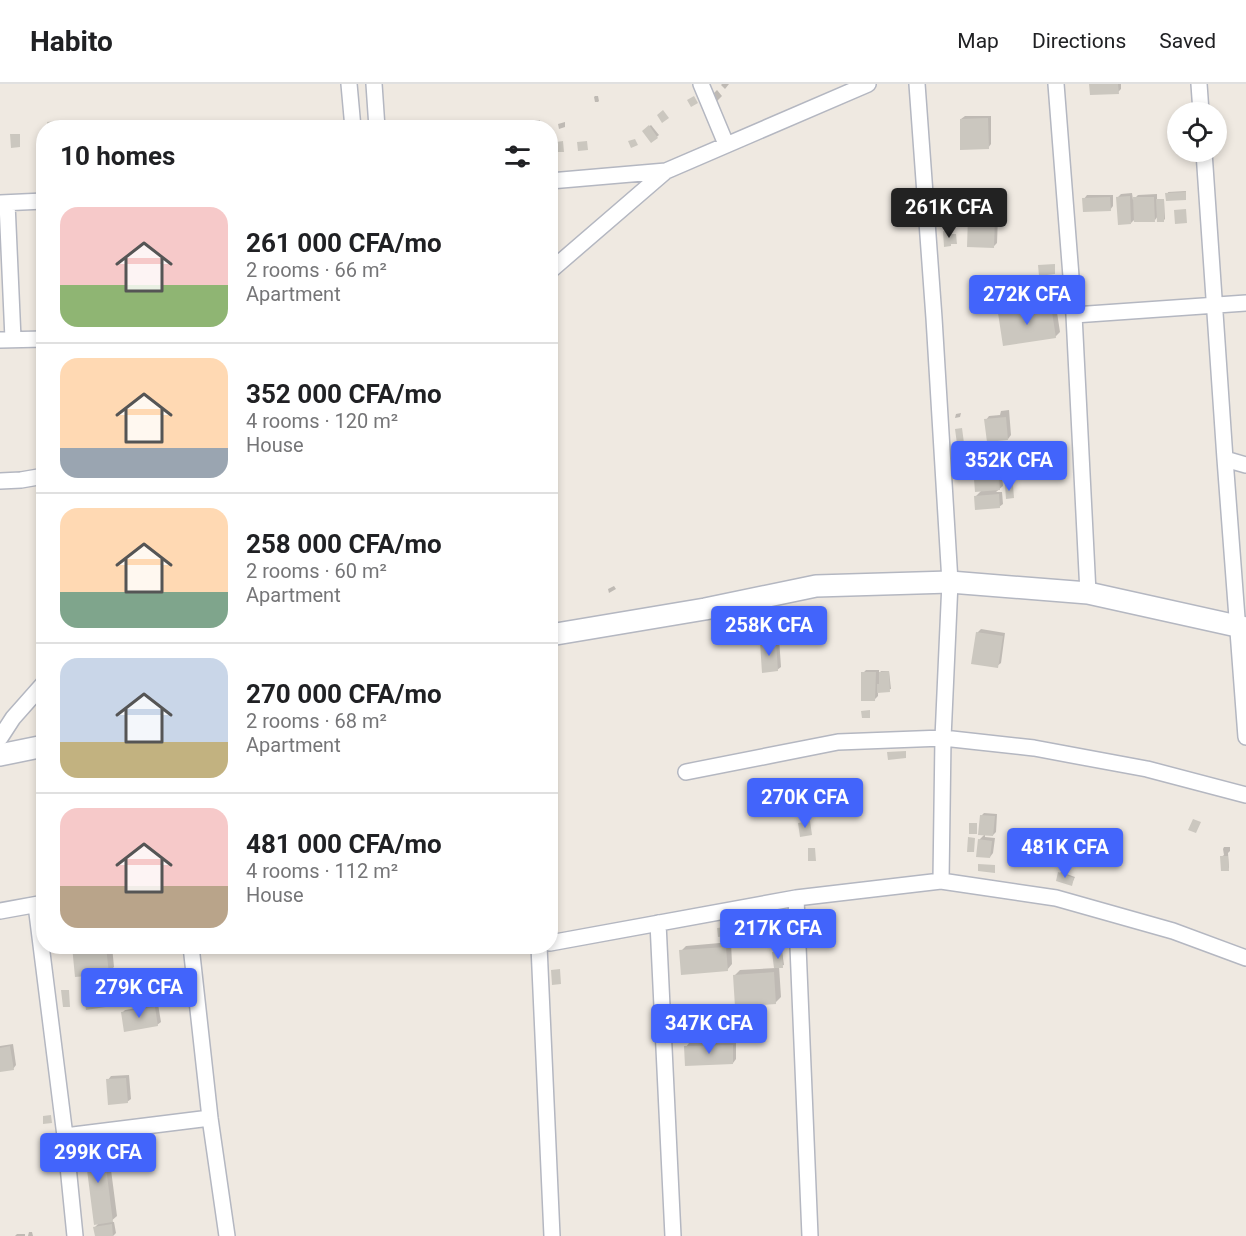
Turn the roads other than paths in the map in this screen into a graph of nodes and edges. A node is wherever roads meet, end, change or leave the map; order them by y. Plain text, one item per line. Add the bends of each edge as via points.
1 (349, 84) edge
2 (374, 84) edge
3 (701, 84) edge
4 (868, 84) edge
5 (917, 84) edge
6 (1056, 84) edge
7 (1199, 84) edge
8 (1200, 102) edge
9 (352, 120) edge
10 (376, 120) edge
11 (726, 144) junction
12 (1205, 162) edge
13 (666, 171) junction
14 (558, 180) edge
15 (36, 201) edge
16 (3, 203) edge
17 (558, 264) edge
18 (1246, 303) edge
19 (1214, 306) junction
20 (1074, 315) junction
21 (6, 339) edge
22 (36, 339) edge
23 (1225, 459) junction
24 (1246, 465) edge
25 (36, 477) edge
26 (0, 481) edge
27 (950, 582) junction
28 (1088, 593) junction
29 (1242, 627) edge
30 (558, 634) edge
31 (36, 692) edge
32 (1246, 737) edge
33 (0, 738) edge
34 (943, 738) junction
35 (36, 748) edge
36 (0, 755) edge
37 (686, 772) dead end
38 (1246, 795) edge
39 (941, 881) junction
40 (796, 898) junction
41 (36, 905) edge
42 (0, 911) edge
43 (658, 923) junction
44 (558, 942) edge
45 (45, 954) edge
46 (192, 954) edge
47 (539, 954) edge
48 (1246, 958) edge
49 (210, 1118) junction
50 (65, 1136) junction
51 (75, 1236) edge
52 (227, 1236) edge
53 (552, 1236) edge
54 (673, 1236) edge
55 (810, 1236) edge

1 - 9 street
2 - 10 street
3 - 11 street
4 - 11 street
5 - 27 street
6 - 20 street
7 - 8 street
11 - 13 street
12 - 19 street
13 - 14 street
13 - 17 street
15 - 16 street
16 - 21 street
18 - 19 street
19 - 20 street
19 - 23 street
20 - 28 street
21 - 22 street
23 - 24 street
23 - 29 street
25 - 26 street
27 - 28 street
27 - 30 street via 816,586
27 - 34 street
28 - 29 street
29 - 32 street
31 - 33 street
34 - 37 street via 838,742
34 - 38 street via 1125,764
34 - 39 street
35 - 36 street
39 - 40 street
39 - 48 street via 1056,898 1173,931
40 - 43 street
40 - 55 street
41 - 42 street
43 - 44 street
43 - 54 street
45 - 50 street
46 - 49 street
47 - 53 street
49 - 50 street
49 - 52 street
50 - 51 street

